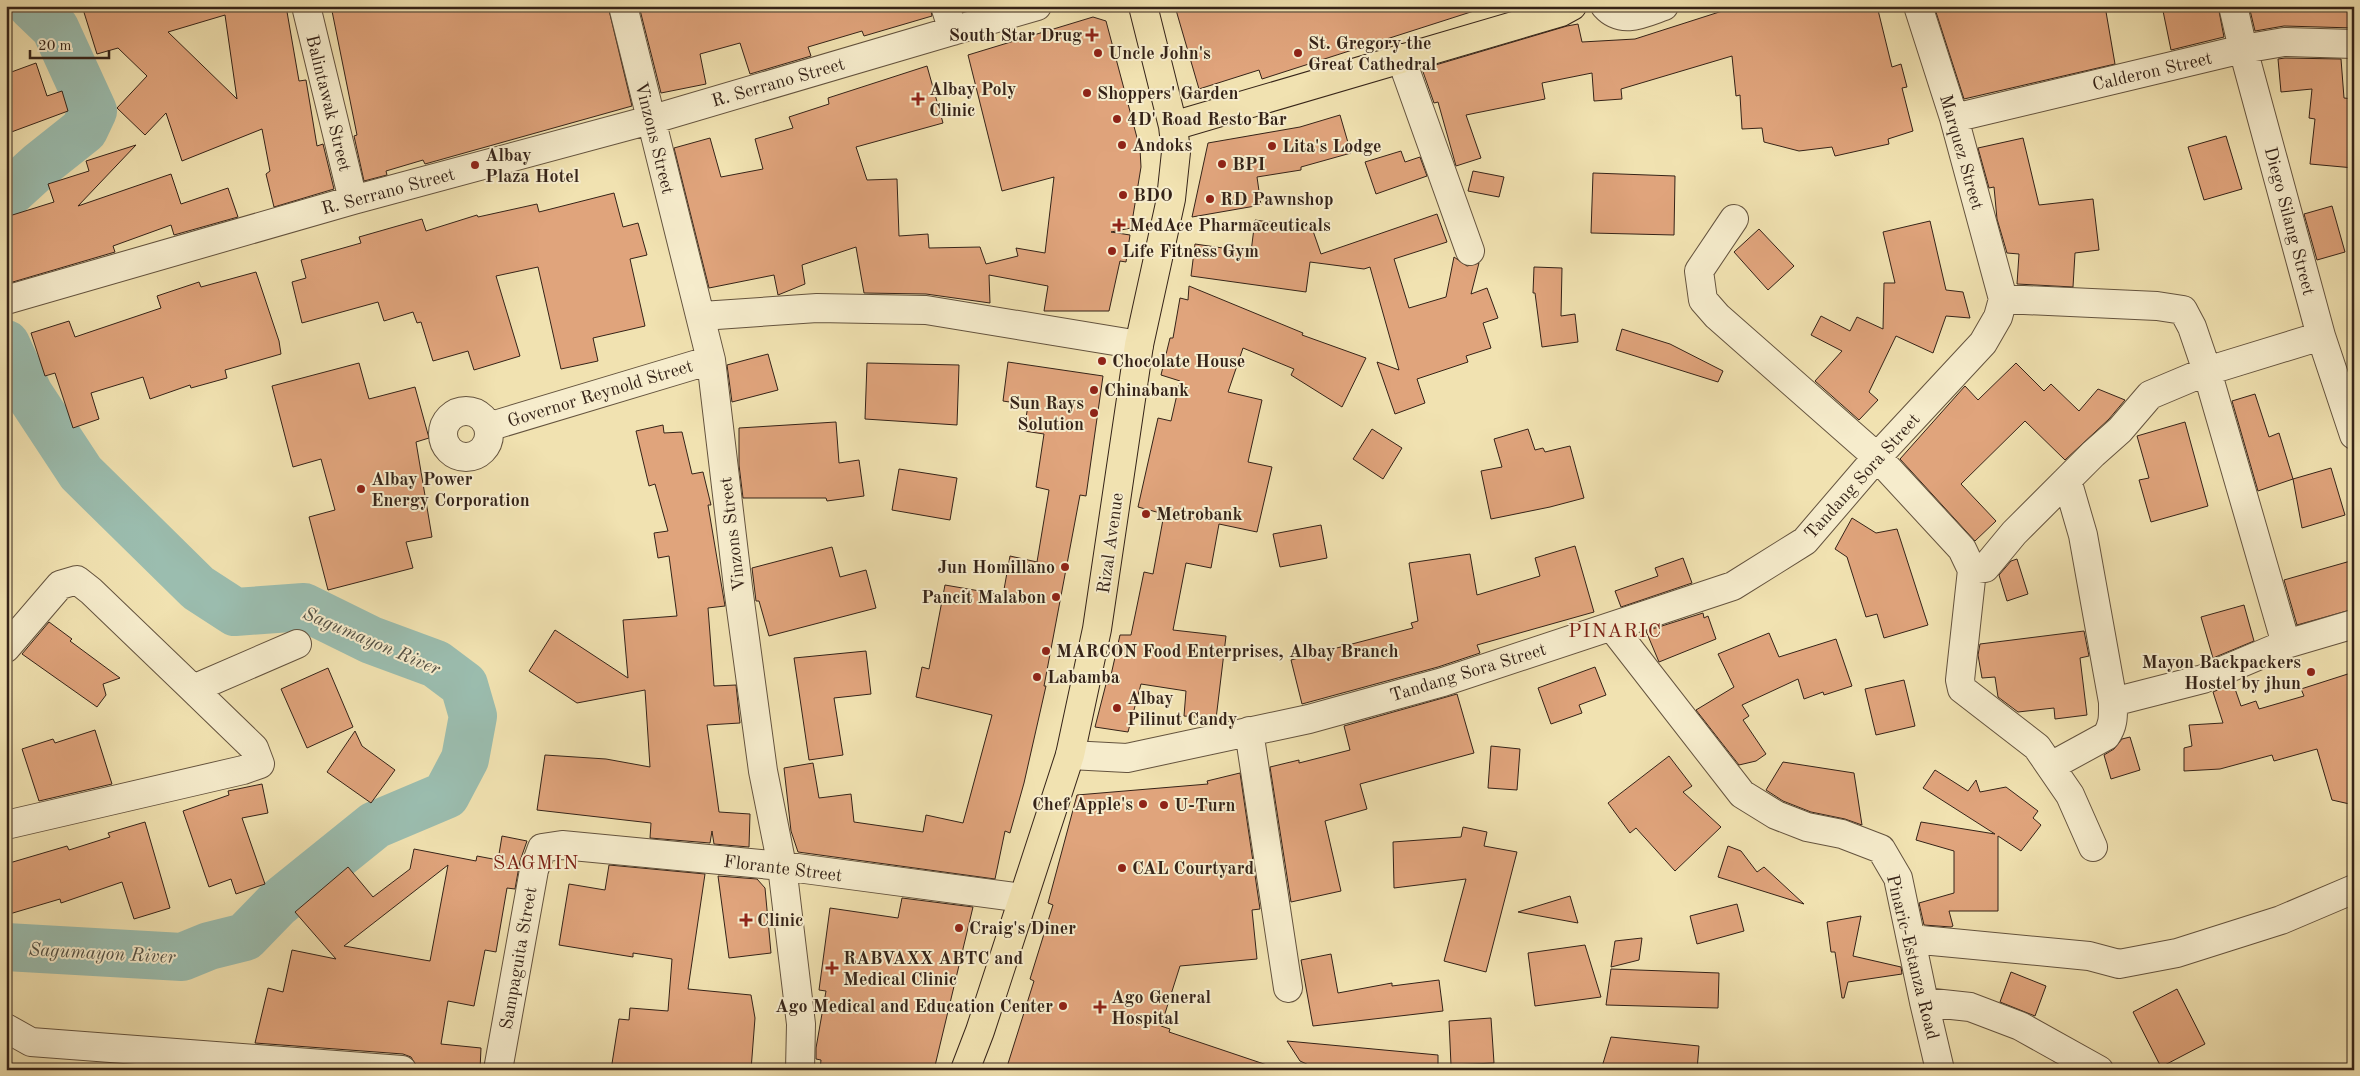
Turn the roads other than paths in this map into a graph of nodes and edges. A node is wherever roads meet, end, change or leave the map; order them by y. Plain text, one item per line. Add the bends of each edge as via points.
1 (306, 6) edge
2 (623, 6) edge
3 (1036, 6) edge
4 (1144, 6) edge
5 (1572, 6) edge
6 (1604, 6) edge
7 (1664, 6) edge
8 (1918, 6) edge
9 (2233, 6) edge
10 (949, 18) edge
11 (2354, 44) edge
12 (2243, 49) junction
13 (1401, 58) junction
14 (1954, 118) junction
15 (650, 120) junction
16 (1173, 126) junction
17 (353, 200) junction
18 (1734, 219) dead end
19 (1470, 251) dead end
20 (17, 298) edge
21 (2003, 299) junction
22 (702, 316) junction
23 (2321, 336) junction
24 (1139, 345) junction
25 (711, 360) junction
26 (2207, 370) junction
27 (488, 427) dead end
28 (2354, 435) edge
29 (1877, 457) junction
30 (2068, 480) junction
31 (1972, 570) junction
32 (2354, 624) edge
33 (1612, 627) junction
34 (297, 644) dead end
35 (2286, 644) junction
36 (6, 648) edge
37 (192, 689) junction
38 (2113, 702) junction
39 (1249, 732) junction
40 (1070, 755) junction
41 (2050, 766) junction
42 (6, 825) edge
43 (2092, 847) dead end
44 (542, 848) joint
45 (782, 866) junction
46 (2354, 889) edge
47 (1025, 893) junction
48 (1911, 939) junction
49 (1288, 988) dead end
50 (1924, 1002) junction
51 (6, 1028) edge
52 (402, 1070) edge
53 (498, 1070) edge
54 (800, 1070) edge
55 (965, 1070) edge
56 (1940, 1070) edge
57 (2099, 1070) edge

1 - 17 street, Balintawak Street
2 - 15 street, Vinzons Street
3 - 10 street, R. Serrano Street
4 - 16 main road, Rizal Avenue
5 - 13 main road via 1561,12
6 - 7 street via 1619,16 1632,17
8 - 14 street, Marquez Street
9 - 12 street, Diego Silang Street
10 - 15 street, R. Serrano Street
11 - 12 street, Calderon Street via 2284,42
12 - 14 street, Calderon Street
12 - 23 street, Diego Silang Street
13 - 16 main road
13 - 19 street
14 - 21 street, Marquez Street
15 - 17 street, R. Serrano Street
15 - 22 street, Vinzons Street
16 - 24 main road, Rizal Avenue via 1176,152 1171,199
17 - 20 street, R. Serrano Street
18 - 29 street via 1699,271 1704,300 1717,316
21 - 26 street via 2183,310
21 - 29 street, Tandang Sora Street via 1998,317 1983,343
22 - 24 street via 817,308 926,310
22 - 25 street, Vinzons Street
23 - 26 street
23 - 28 street, Diego Silang Street
24 - 40 main road, Rizal Avenue via 1097,629
25 - 27 street, Governor Reynold Street
25 - 45 street, Vinzons Street via 762,761
26 - 30 street via 2150,395 2120,430
26 - 35 street
29 - 31 street via 1962,549
29 - 33 street, Tandang Sora Street via 1805,541 1733,586
30 - 31 street via 1985,568
30 - 38 street via 2083,535
31 - 41 street via 1961,670 1962,689 2037,747
32 - 35 street
33 - 39 street, Tandang Sora Street via 1443,682
33 - 48 street, Pinaric-Estanza Road via 1742,794 1776,815 1881,849 1898,878
34 - 37 street
35 - 38 street via 2203,680
36 - 37 street via 60,585 77,580
37 - 42 street via 254,748 260,764
38 - 41 street via 2111,728 2106,736
39 - 40 street, Tandang Sora Street via 1127,758
39 - 49 street
40 - 47 main road, Rizal Avenue
41 - 43 street via 2070,795
44 - 45 street, Florante Street via 562,845
44 - 53 street, Sampaguita Street via 534,870
45 - 47 street, Florante Street
45 - 54 street, Vinzons Street via 801,1024
46 - 48 street via 2281,920 2177,953 2119,964 2089,956
47 - 55 main road, Rizal Avenue
48 - 50 street, Pinaric-Estanza Road
50 - 56 street, Pinaric-Estanza Road
50 - 57 street via 1970,1007 2020,1026
51 - 52 street via 31,1042

